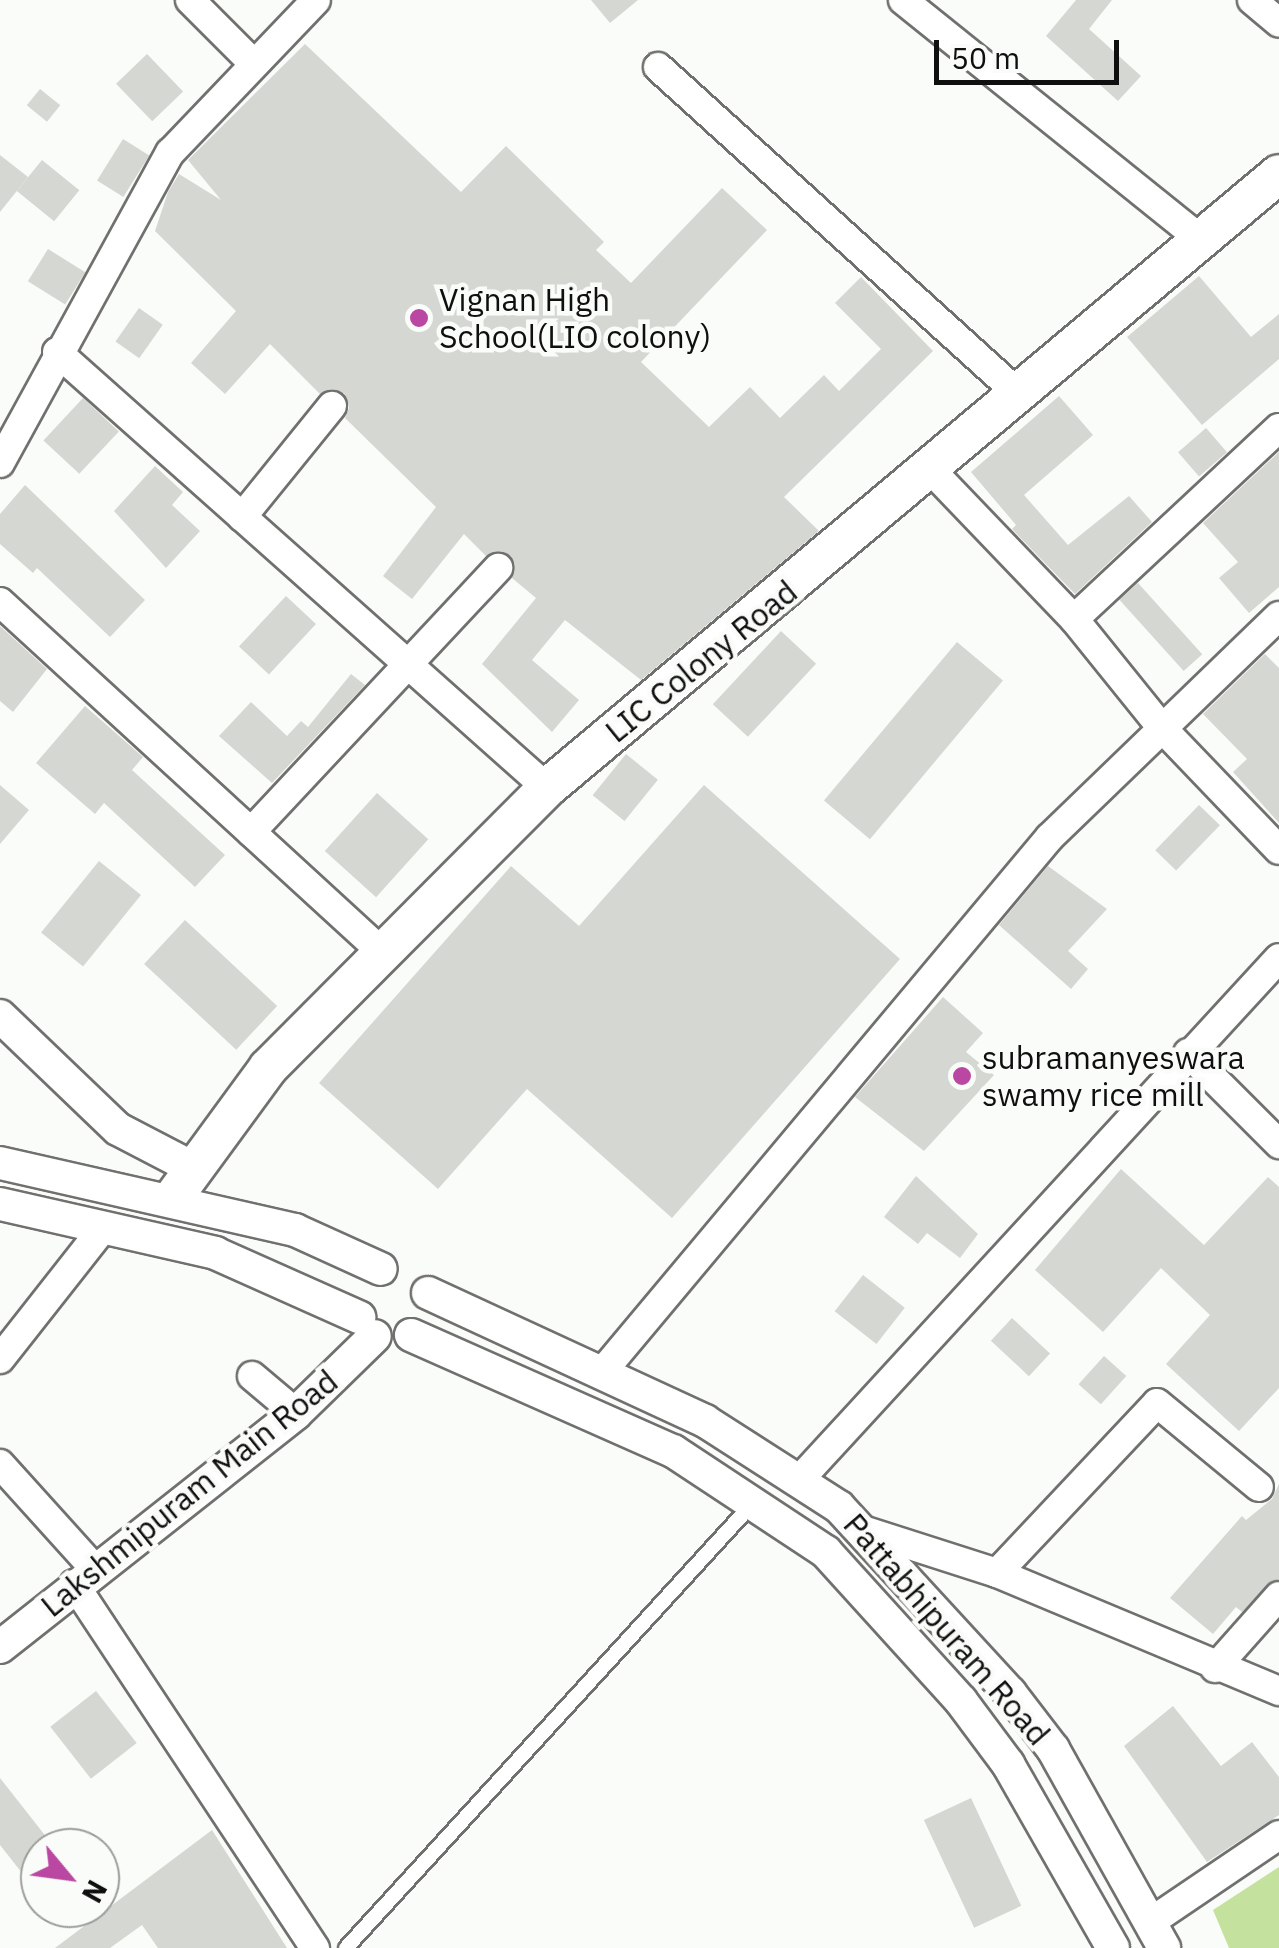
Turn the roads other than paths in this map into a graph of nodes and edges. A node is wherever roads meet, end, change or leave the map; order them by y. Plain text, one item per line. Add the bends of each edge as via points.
1 (190, 0) edge
2 (316, 0) edge
3 (903, 0) edge
4 (1252, 0) edge
5 (1279, 24) edge
6 (253, 64) junction
7 (658, 67) dead end
8 (1279, 174) edge
9 (1202, 240) junction
10 (57, 352) junction
11 (1020, 395) junction
12 (332, 406) dead end
13 (1279, 428) edge
14 (0, 463) edge
15 (932, 471) junction
16 (242, 517) junction
17 (498, 568) dead end
18 (0, 602) edge
19 (1279, 616) edge
20 (1074, 618) junction
21 (409, 666) junction
22 (1161, 727) junction
23 (546, 788) junction
24 (250, 832) junction
25 (1279, 850) edge
26 (382, 952) junction
27 (1279, 958) edge
28 (0, 1016) edge
29 (1188, 1053) junction
30 (1279, 1144) edge
31 (0, 1163) edge
32 (183, 1183) junction
33 (0, 1204) edge
34 (104, 1227) junction
35 (381, 1268) junction
36 (428, 1293) junction
37 (367, 1326) junction
38 (410, 1335) junction
39 (0, 1360) edge
40 (603, 1371) junction
41 (252, 1376) dead end
42 (296, 1413) junction
43 (0, 1464) edge
44 (801, 1478) junction
45 (1259, 1487) dead end
46 (755, 1500) junction
47 (864, 1530) junction
48 (997, 1573) junction
49 (84, 1576) junction
50 (1279, 1596) edge
51 (0, 1647) edge
52 (1216, 1668) junction
53 (1279, 1691) edge
54 (1279, 1835) edge
55 (1158, 1935) edge
56 (315, 1948) edge
57 (346, 1948) edge
58 (1113, 1948) edge

1 - 6 street
2 - 6 street
3 - 9 street
4 - 5 street
6 - 10 street via 170,153
7 - 11 street
8 - 9 main road, LIC Colony Road
9 - 11 main road, LIC Colony Road
10 - 14 street
10 - 16 street
11 - 15 main road, LIC Colony Road
12 - 16 street
13 - 20 street
15 - 20 street
15 - 23 main road, LIC Colony Road
16 - 21 street
17 - 21 street
18 - 24 street
19 - 22 street
20 - 22 street
21 - 23 street
21 - 24 street
22 - 25 street
22 - 40 street via 1050,837 939,962
23 - 26 main road, LIC Colony Road
24 - 26 street
26 - 32 main road, LIC Colony Road via 268,1068
27 - 29 street
28 - 32 street
29 - 30 street
29 - 44 street
31 - 32 street
32 - 35 street
33 - 34 street
34 - 37 street via 216,1252
34 - 39 street
35 - 36 street via 404,1268
35 - 37 street via 358,1294
36 - 38 street via 426,1317
36 - 40 street, Pattabhipuram Road
37 - 38 street
37 - 42 street, Lakshmipuram Main Road
38 - 46 street, Pattabhipuram Road via 673,1451
40 - 44 street, Pattabhipuram Road
41 - 42 street
42 - 49 street, Lakshmipuram Main Road
43 - 49 street
44 - 47 street, Pattabhipuram Road
45 - 48 street via 1158,1403
46 - 57 lane
46 - 58 street, Pattabhipuram Road via 826,1552 961,1701 1038,1809
47 - 48 street
47 - 55 street, Pattabhipuram Road via 1053,1748
48 - 52 street
49 - 51 street, Lakshmipuram Main Road
49 - 56 street
50 - 52 street
52 - 53 street
54 - 55 street

